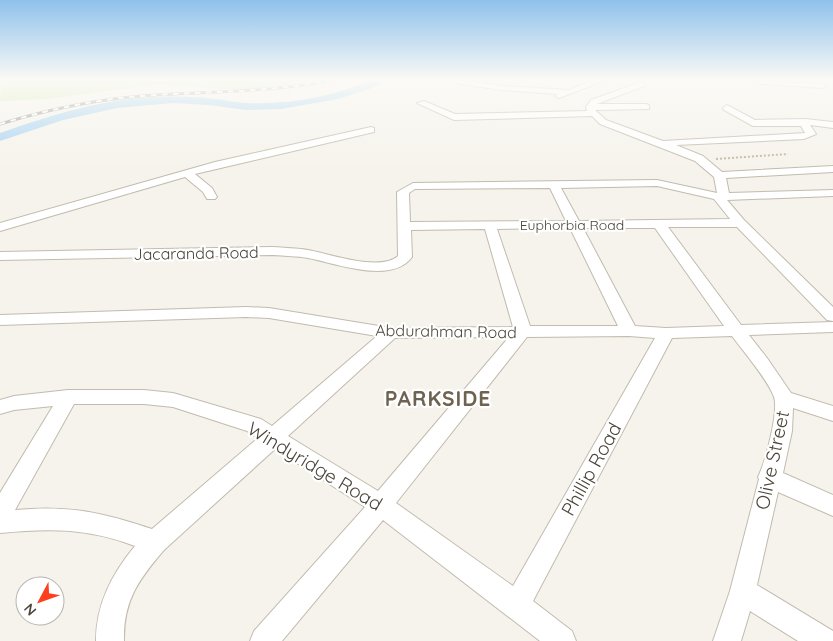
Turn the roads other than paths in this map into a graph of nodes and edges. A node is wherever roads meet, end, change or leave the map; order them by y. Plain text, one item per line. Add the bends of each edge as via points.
1 (435, 109) edge
2 (515, 109) edge
3 (554, 109) edge
4 (611, 109) edge
5 (729, 109) edge
6 (591, 110) junction
7 (557, 114) junction
8 (518, 116) junction
9 (804, 123) junction
10 (833, 125) edge
11 (371, 130) dead end
12 (664, 144) junction
13 (833, 169) edge
14 (188, 173) junction
15 (721, 175) junction
16 (554, 184) junction
17 (833, 193) edge
18 (721, 196) junction
19 (211, 197) dead end
20 (740, 223) junction
21 (575, 225) junction
22 (660, 225) junction
23 (404, 226) junction
24 (490, 226) junction
25 (0, 227) edge
26 (0, 256) edge
27 (833, 316) edge
28 (3, 323) edge
29 (833, 327) edge
30 (736, 330) junction
31 (629, 331) junction
32 (523, 332) junction
33 (391, 333) junction
34 (666, 333) junction
35 (68, 396) junction
36 (784, 398) junction
37 (0, 407) edge
38 (833, 414) edge
39 (274, 436) junction
40 (769, 477) junction
41 (381, 505) junction
42 (833, 506) edge
43 (0, 514) edge
44 (0, 522) edge
45 (155, 542) junction
46 (743, 591) junction
47 (517, 605) junction
48 (110, 641) edge
49 (264, 641) edge
50 (562, 641) edge
51 (727, 641) edge
52 (824, 641) edge

1 - 8 street via 454,117
2 - 8 street
3 - 7 street
4 - 6 street
5 - 9 street via 752,123
6 - 7 street
6 - 12 street via 607,124
7 - 8 street
9 - 10 street
9 - 12 street via 811,134
11 - 14 street
12 - 15 street via 702,160
13 - 15 street
14 - 19 street via 208,190
14 - 25 street
15 - 18 street via 724,190
16 - 18 street via 657,183
16 - 21 street
16 - 23 street via 413,186 403,192
17 - 18 street
18 - 20 street
20 - 22 street, Euphorbia Road
20 - 27 street
21 - 22 street, Euphorbia Road
21 - 24 street, Euphorbia Road
21 - 31 street
22 - 30 street, Olive Street
23 - 24 street, Euphorbia Road
23 - 26 street, Jacaranda Road via 406,258 391,266 367,266 273,251
24 - 32 street
28 - 33 street, Abdurahman Road via 246,312
29 - 30 street, Abdurahman Road
30 - 34 street, Abdurahman Road
30 - 36 street, Olive Street
31 - 32 street, Abdurahman Road
31 - 34 street, Abdurahman Road
32 - 33 street, Abdurahman Road
32 - 41 street
33 - 39 street
34 - 47 street, Phillip Road
35 - 37 street, Windyridge Road via 14,402
35 - 39 street, Windyridge Road via 173,400 254,425
35 - 43 street
36 - 38 street
36 - 40 street, Olive Street via 782,431
39 - 41 street, Windyridge Road
39 - 45 street
40 - 42 street
40 - 46 street, Olive Street
41 - 47 street, Windyridge Road
41 - 49 street
44 - 45 street via 42,518 94,522
45 - 48 street via 122,584 109,622
46 - 51 street, Olive Street
46 - 52 street
47 - 50 street, Windyridge Road

